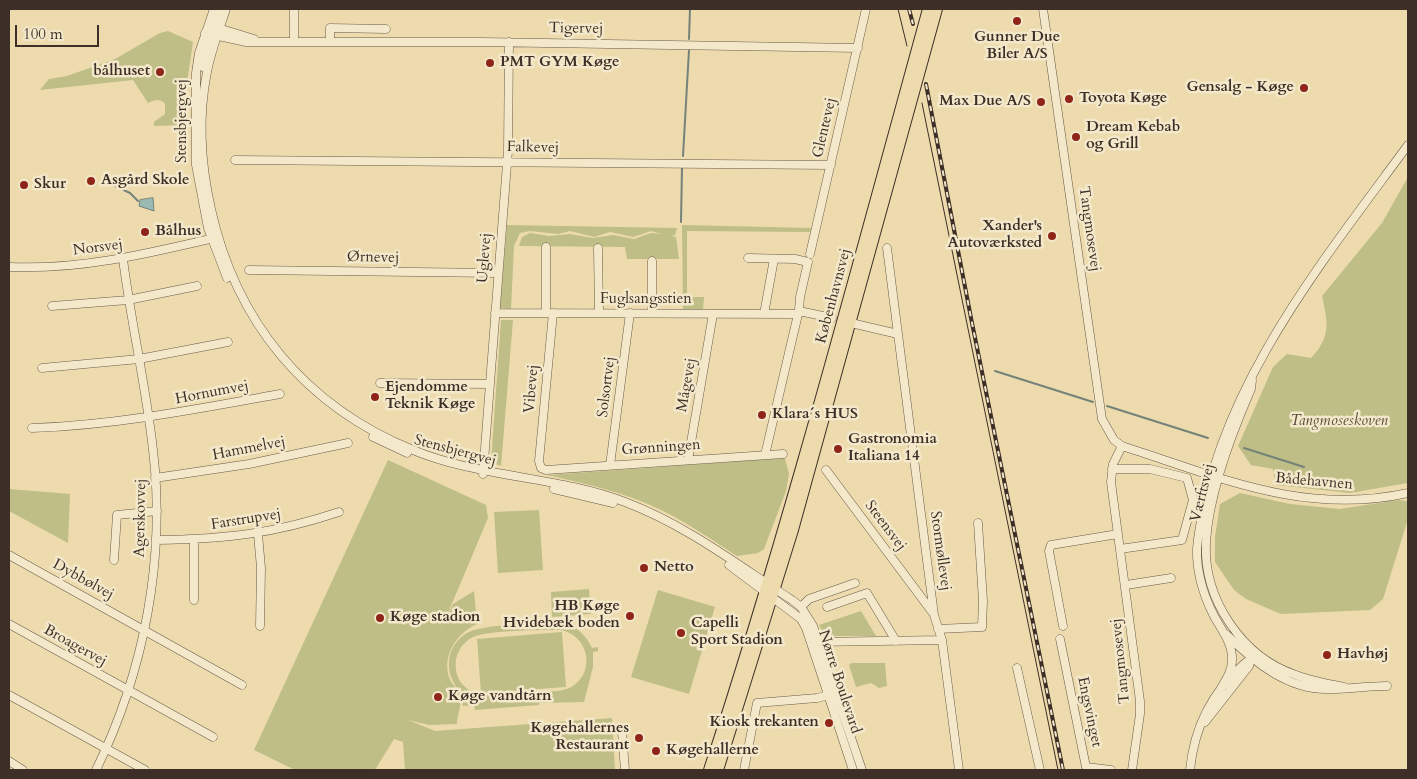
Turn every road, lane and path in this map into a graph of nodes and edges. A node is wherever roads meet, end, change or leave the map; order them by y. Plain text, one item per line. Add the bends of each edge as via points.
1 (214, 9) edge
2 (220, 9) edge
3 (226, 9) edge
4 (294, 9) edge
5 (866, 9) edge
6 (928, 9) edge
7 (937, 9) edge
8 (1043, 9) edge
9 (386, 29) dead end
10 (212, 31) junction
11 (294, 41) junction
12 (330, 41) junction
13 (509, 42) junction
14 (858, 48) junction
15 (1408, 145) edge
16 (235, 160) dead end
17 (506, 161) junction
18 (831, 164) junction
19 (214, 238) junction
20 (546, 247) dead end
21 (598, 248) dead end
22 (887, 248) dead end
23 (748, 258) dead end
24 (809, 258) junction
25 (122, 259) junction
26 (774, 259) junction
27 (652, 261) dead end
28 (9, 267) edge
29 (249, 270) dead end
30 (498, 273) junction
31 (197, 286) dead end
32 (128, 300) junction
33 (52, 306) dead end
34 (495, 313) junction
35 (549, 313) junction
36 (599, 313) junction
37 (630, 313) junction
38 (652, 313) junction
39 (798, 313) junction
40 (713, 314) junction
41 (764, 314) junction
42 (829, 315) dead end
43 (852, 323) junction
44 (898, 334) junction
45 (228, 342) dead end
46 (139, 359) junction
47 (42, 368) dead end
48 (380, 383) dead end
49 (490, 384) junction
50 (280, 394) dead end
51 (149, 418) junction
52 (32, 428) dead end
53 (348, 443) dead end
54 (1122, 446) junction
55 (783, 454) dead end
56 (765, 455) junction
57 (688, 460) junction
58 (610, 465) junction
59 (540, 468) joint
60 (1112, 469) junction
61 (826, 470) dead end
62 (483, 472) junction
63 (1216, 476) junction
64 (156, 478) junction
65 (1408, 493) edge
66 (157, 511) junction
67 (339, 512) dead end
68 (978, 523) dead end
69 (258, 534) junction
70 (1118, 534) junction
71 (156, 540) junction
72 (194, 540) junction
73 (1120, 549) junction
74 (9, 555) edge
75 (114, 560) dead end
76 (1171, 578) dead end
77 (855, 583) dead end
78 (1126, 585) junction
79 (766, 587) junction
80 (775, 594) junction
81 (932, 594) junction
82 (922, 599) junction
83 (194, 600) dead end
84 (801, 607) junction
85 (827, 607) dead end
86 (934, 615) junction
87 (9, 624) edge
88 (260, 626) dead end
89 (1063, 626) dead end
90 (144, 629) junction
91 (938, 629) junction
92 (1224, 632) junction
93 (1060, 639) dead end
94 (942, 640) junction
95 (896, 641) junction
96 (815, 642) junction
97 (1254, 656) junction
98 (1017, 668) dead end
99 (242, 685) dead end
100 (1387, 686) dead end
101 (1221, 688) junction
102 (129, 691) junction
103 (832, 694) junction
104 (9, 695) edge
105 (622, 732) dead end
106 (1197, 735) junction
107 (213, 737) dead end
108 (106, 749) junction
109 (9, 761) edge
110 (23, 770) edge
111 (96, 770) edge
112 (145, 770) edge
113 (625, 770) edge
114 (709, 770) edge
115 (718, 770) edge
116 (744, 770) edge
117 (853, 770) edge
118 (862, 770) edge
119 (959, 770) edge
120 (1040, 770) edge
121 (1111, 770) edge
122 (1132, 770) edge
123 (1190, 770) edge

1 - 10 street, Stensbjergvej
2 - 10 street, Stensbjergvej
3 - 10 street, Stensbjergvej
4 - 11 street
5 - 14 street, Glentevej
6 - 79 main road, Københavnsvej
7 - 43 main road, Københavnsvej
8 - 54 street, Tangmosevej via 1102,419 1114,440
9 - 12 street via 330,28
10 - 11 street, Tigervej via 246,42
10 - 19 street, Stensbjergvej via 204,96 204,164
10 - 19 street, Stensbjergvej via 196,73 196,165
11 - 12 street, Tigervej
12 - 13 street, Tigervej
13 - 14 street, Tigervej
13 - 17 street, Uglevej
14 - 18 street, Glentevej
15 - 63 street, Værftsvej via 1316,271 1273,340 1231,417
16 - 17 street, Falkevej
17 - 18 street, Falkevej
17 - 30 street, Uglevej
18 - 24 street, Glentevej
19 - 25 street, Norsvej
19 - 62 street, Stensbjergvej via 253,318 269,341 313,388 340,410 385,438 414,451
20 - 35 street, Vibevej
21 - 36 street
22 - 44 street, Stormøllevej
23 - 26 street
24 - 26 street
24 - 39 street, Glentevej
25 - 28 street, Norsvej via 78,265
25 - 32 street, Agerskovvej
26 - 41 street
27 - 38 street
29 - 30 street, Ørnevej
30 - 34 street, Uglevej
31 - 32 street
32 - 33 street
32 - 46 street, Agerskovvej
34 - 35 street, Fuglsangsstien
34 - 49 street, Uglevej
35 - 36 street, Fuglsangsstien
35 - 59 street, Vibevej
36 - 37 street, Fuglsangsstien
37 - 38 street, Fuglsangsstien
37 - 58 street, Solsortvej
38 - 40 street, Fuglsangsstien
39 - 41 street, Fuglsangsstien
39 - 42 street, Fuglsangsstien
39 - 56 street, Glentevej
40 - 41 street, Fuglsangsstien
40 - 57 street, Mågevej
43 - 44 street
43 - 80 main road, Københavnsvej
44 - 81 street, Stormøllevej
45 - 46 street
46 - 47 street
46 - 51 street, Agerskovvej
48 - 49 street
49 - 62 street, Uglevej
50 - 51 street, Hornumvej
51 - 52 street, Hornumvej
51 - 64 street, Agerskovvej
53 - 64 street, Hammelvej via 249,464
54 - 60 street, Tangmosevej
54 - 63 street
55 - 56 street, Grønningen
56 - 57 street, Grønningen
57 - 58 street, Grønningen
58 - 59 street, Grønningen
60 - 70 street, Tangmosevej
60 - 73 street via 1150,469 1187,478 1193,500 1182,540
61 - 82 street, Steensvej
62 - 79 street, Stensbjergvej via 621,505 662,522
63 - 65 street, Bådehavnen via 1270,493 1321,500 1358,500
63 - 92 street, Værftsvej via 1199,532 1198,564 1206,599
63 - 97 street, Værftsvej via 1206,544 1212,588 1222,611
64 - 66 street, Agerskovvej
66 - 71 street, Agerskovvej
66 - 75 street via 117,515
67 - 69 street, Farstrupvej
68 - 91 street via 982,627
69 - 72 street, Farstrupvej
69 - 88 street
70 - 73 street, Tangmosevej
70 - 89 street via 1050,545
71 - 72 street, Farstrupvej
71 - 90 street, Agerskovvej
72 - 83 street
73 - 78 street, Tangmosevej
74 - 90 street, Dybbølvej
76 - 78 street
77 - 84 street via 809,599
78 - 122 street, Tangmosevej via 1140,714
79 - 80 street, Stensbjergvej
79 - 114 main road, Københavnsvej
80 - 84 street, Nørre Boulevard
80 - 96 street, Nørre Boulevard via 801,620
80 - 115 main road, Københavnsvej
81 - 82 street
81 - 86 street, Stormøllevej
82 - 86 street, Steensvej
84 - 96 street, Nørre Boulevard via 809,618
85 - 95 street via 867,593
86 - 91 street, Stormøllevej
87 - 102 street, Broagervej
90 - 99 street, Dybbølvej
90 - 102 street, Agerskovvej
91 - 94 street, Stormøllevej
92 - 97 street, Værftsvej
92 - 101 street, Værftsvej via 1232,660 1230,673
93 - 121 street, Engsvinget via 1086,767
94 - 95 street
94 - 119 street, Stormøllevej
95 - 96 street
96 - 103 street, Nørre Boulevard
97 - 100 street via 1274,673 1313,688
97 - 101 street, Værftsvej
97 - 106 street, Værftsvej
98 - 120 street
101 - 106 street, Værftsvej via 1202,717
102 - 107 street, Broagervej
102 - 108 street, Agerskovvej
103 - 116 street via 757,703
103 - 117 street, Nørre Boulevard
103 - 118 street, Nørre Boulevard
104 - 108 street
105 - 113 street
106 - 123 street, Værftsvej
108 - 111 street, Agerskovvej
108 - 112 street
109 - 110 street

